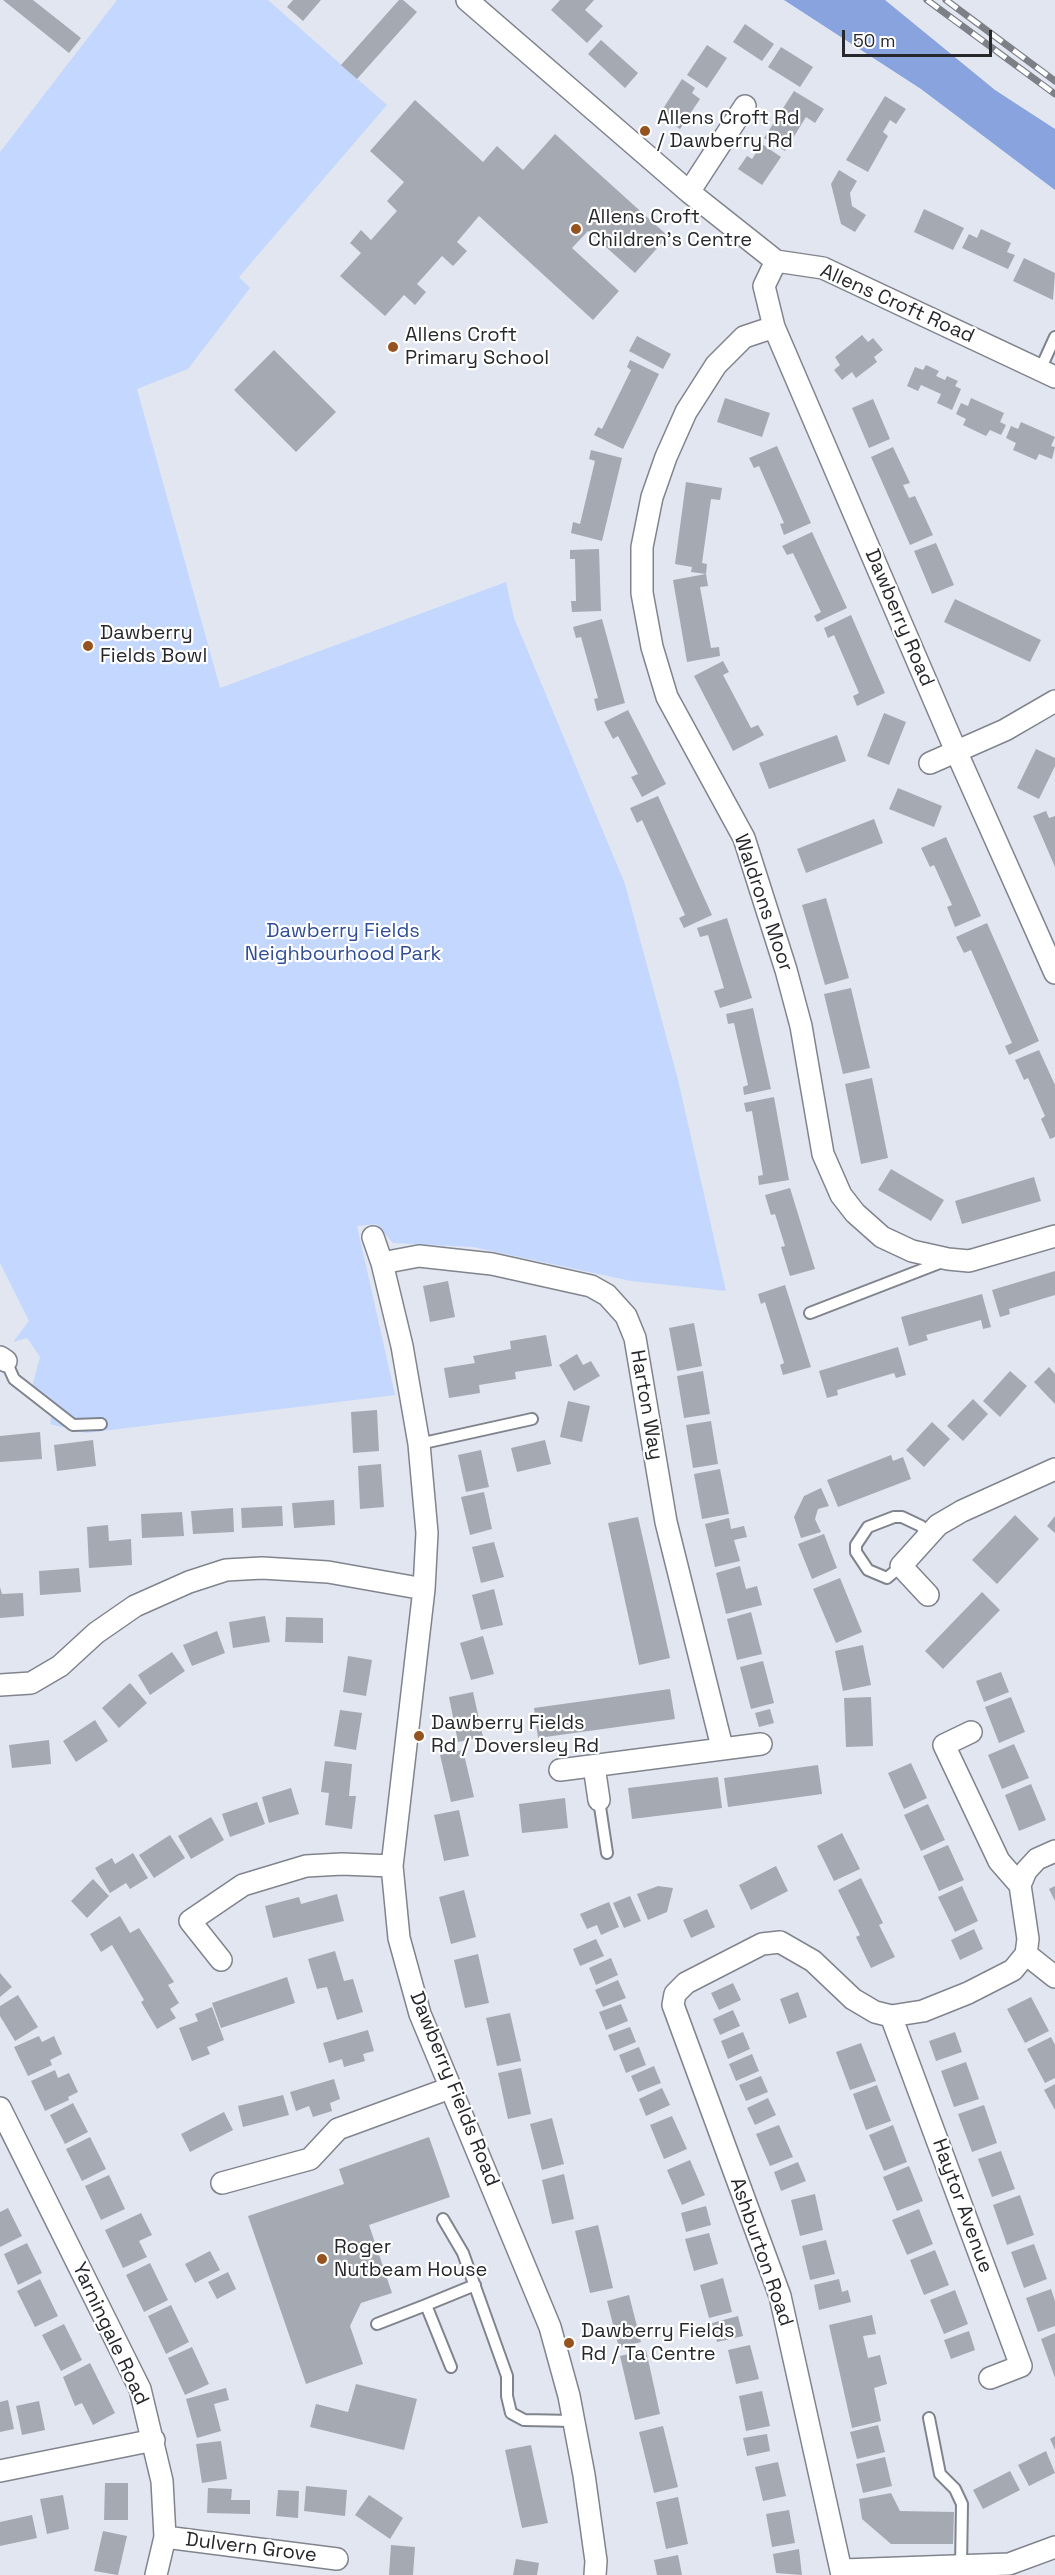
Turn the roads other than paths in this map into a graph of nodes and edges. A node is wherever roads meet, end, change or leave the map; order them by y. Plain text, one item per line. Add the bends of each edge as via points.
1 (467, 0) edge
2 (745, 106) dead end
3 (689, 192) junction
4 (776, 261) junction
5 (774, 327) junction
6 (1055, 337) edge
7 (1048, 374) edge
8 (1055, 701) edge
9 (956, 751) junction
10 (930, 763) dead end
11 (1055, 973) edge
12 (1055, 1236) edge
13 (373, 1237) dead end
14 (948, 1260) junction
15 (382, 1263) junction
16 (810, 1313) dead end
17 (3, 1359) edge
18 (532, 1419) dead end
19 (101, 1424) dead end
20 (419, 1444) junction
21 (1055, 1468) edge
22 (928, 1537) junction
23 (901, 1566) junction
24 (424, 1589) junction
25 (928, 1595) dead end
26 (0, 1685) edge
27 (971, 1732) dead end
28 (761, 1744) dead end
29 (722, 1747) junction
30 (594, 1766) junction
31 (560, 1770) dead end
32 (599, 1800) joint
33 (1055, 1851) edge
34 (607, 1853) dead end
35 (392, 1866) junction
36 (1020, 1885) junction
37 (1026, 1954) junction
38 (221, 1960) dead end
39 (1055, 1977) edge
40 (891, 2016) junction
41 (450, 2088) junction
42 (0, 2108) edge
43 (222, 2183) dead end
44 (442, 2219) dead end
45 (475, 2285) junction
46 (426, 2305) junction
47 (377, 2324) dead end
48 (451, 2367) dead end
49 (990, 2378) dead end
50 (929, 2418) dead end
51 (574, 2421) junction
52 (154, 2440) junction
53 (0, 2471) edge
54 (165, 2537) junction
55 (1055, 2547) edge
56 (337, 2559) dead end
57 (961, 2567) junction
58 (843, 2572) edge
59 (156, 2575) edge
60 (595, 2575) edge

1 - 3 street, Allens Croft Road
2 - 3 street
3 - 4 street, Allens Croft Road
4 - 5 street, Dawberry Road via 764,286
4 - 7 street, Allens Croft Road via 823,268
5 - 9 street, Dawberry Road
5 - 14 street, Waldrons Moor via 744,337 716,365 686,412 666,457 652,497 642,547 642,593 651,647 667,697 744,838 801,1026 823,1154 841,1196 882,1237 912,1251
6 - 7 lane
8 - 9 street via 1005,730
9 - 10 street
9 - 11 street, Dawberry Road
12 - 14 street, Waldrons Moor via 969,1261
13 - 15 street, Dawberry Fields Road
14 - 16 lane
15 - 20 street, Dawberry Fields Road
15 - 29 street, Harton Way via 419,1256 492,1264 580,1283 607,1295 626,1316 634,1338 666,1522
17 - 19 lane via 14,1379 73,1425
18 - 20 lane
20 - 24 street, Dawberry Fields Road via 427,1533
21 - 22 street via 962,1511 938,1525
22 - 23 street
22 - 23 lane via 921,1526 902,1517 868,1527 856,1545 856,1552 868,1570 887,1578
23 - 25 street
24 - 26 street via 328,1572 226,1570 135,1605 60,1666 31,1683
24 - 35 street, Dawberry Fields Road
27 - 36 street via 944,1744 999,1861
28 - 29 street
29 - 30 street
30 - 31 street
30 - 32 street
32 - 34 lane
33 - 36 street via 1037,1859
35 - 38 street via 306,1866 243,1885 190,1921
35 - 41 street, Dawberry Fields Road via 399,1938 420,2014
36 - 37 street via 1028,1939
37 - 39 street
37 - 40 street via 1013,1970 968,1994 923,2011
40 - 49 street, Haytor Avenue via 1021,2366
40 - 58 street, Ashburton Road via 853,1999 813,1961 780,1942 762,1944 686,1983 675,1994 673,2005 780,2296
41 - 43 street via 338,2129 310,2159
41 - 51 street, Dawberry Fields Road via 550,2327
42 - 52 street, Yarningale Road via 140,2389
44 - 45 lane via 463,2253
45 - 46 lane
45 - 51 lane via 507,2376 511,2413 524,2420
46 - 47 lane
46 - 48 lane
50 - 57 lane via 940,2474 955,2489 962,2504
51 - 60 street, Dawberry Fields Road via 591,2517
52 - 53 street
52 - 54 street, Yarningale Road via 162,2481
54 - 56 street, Dulvern Grove
54 - 59 street, Yarningale Road
55 - 57 street via 1009,2564
57 - 58 street

